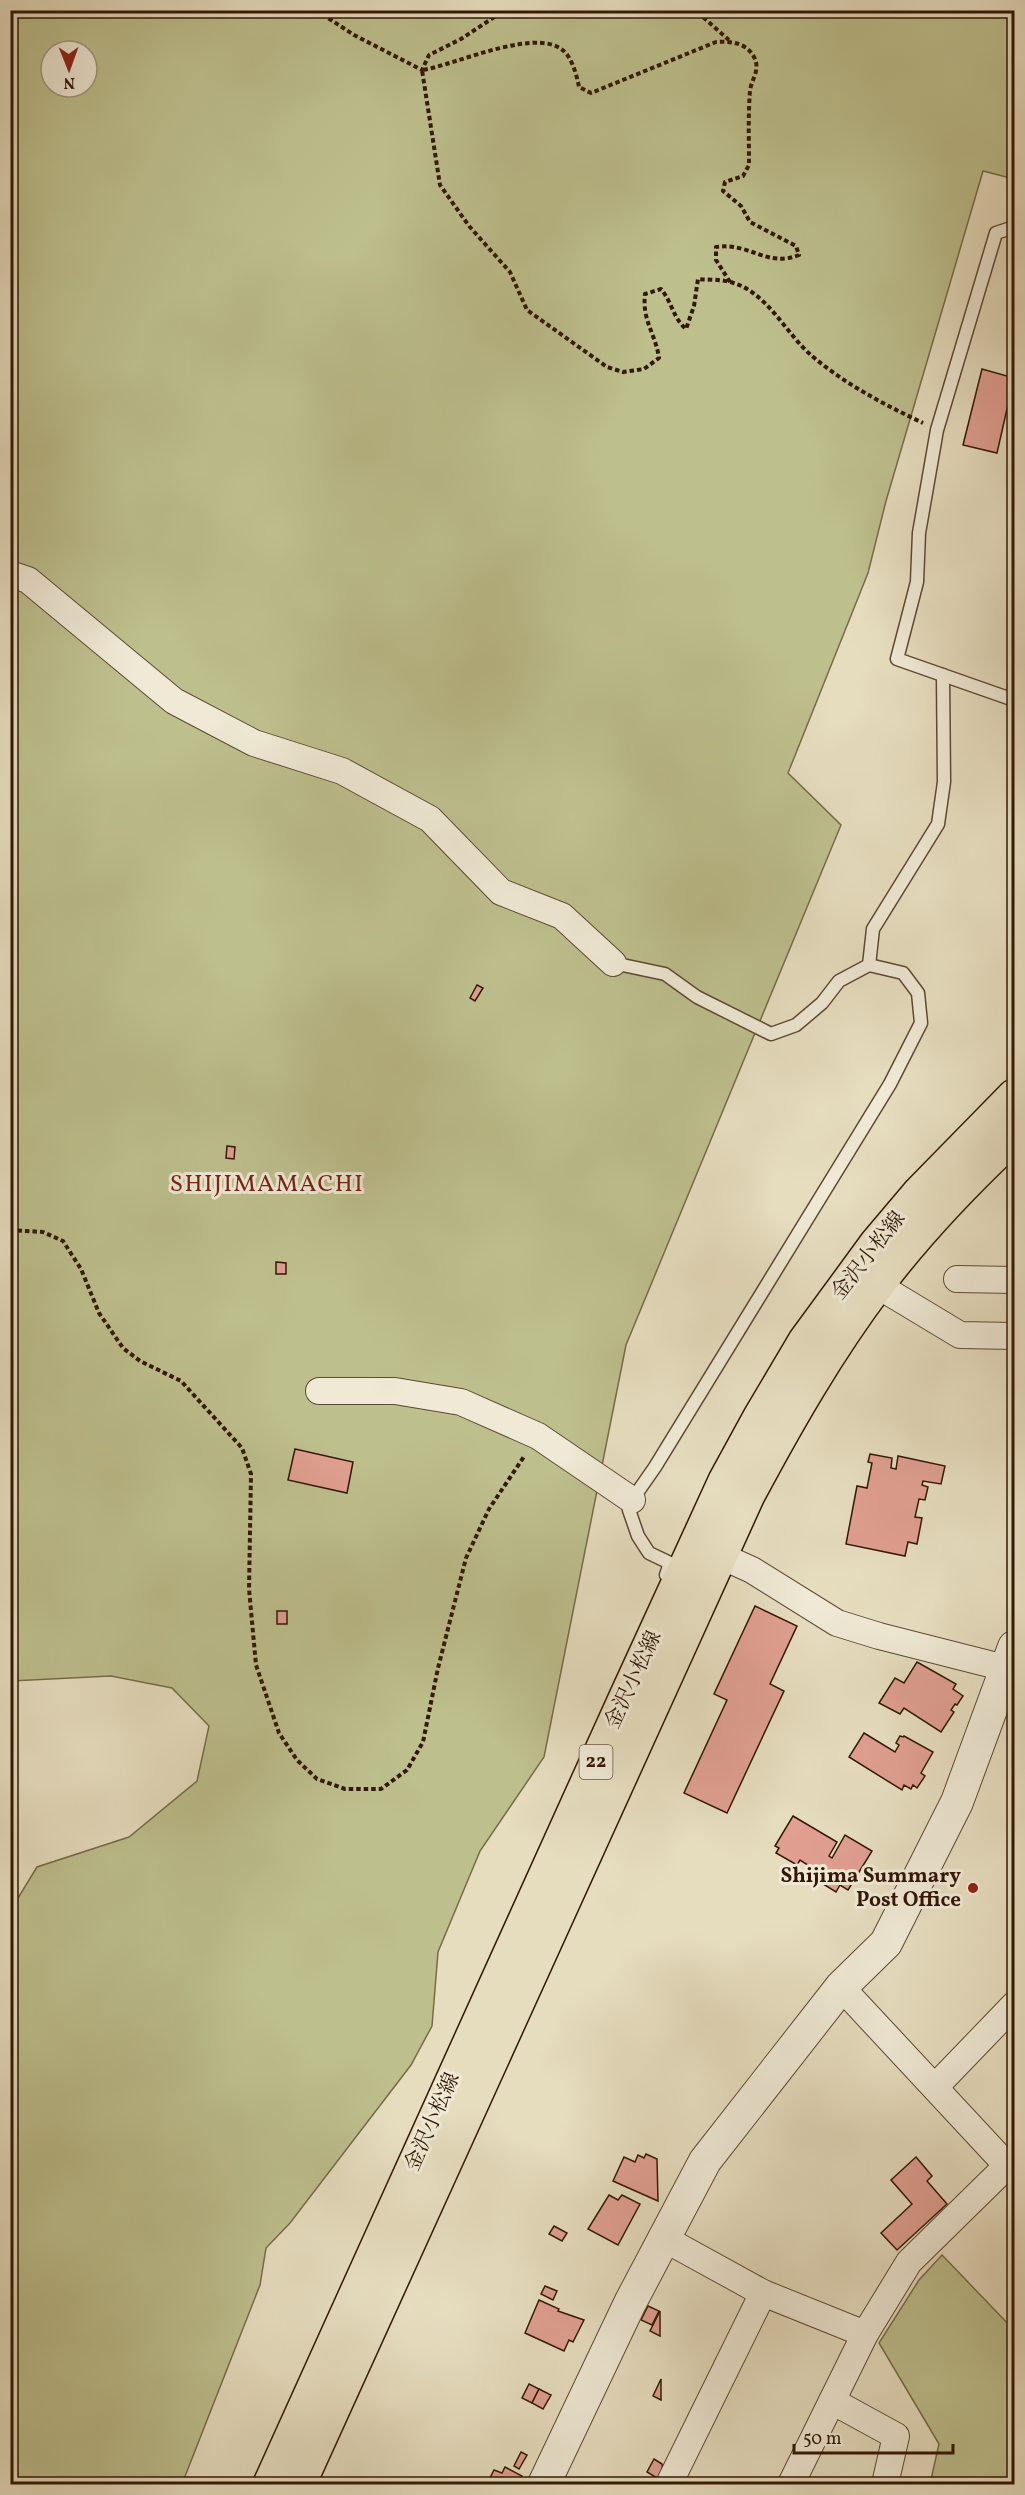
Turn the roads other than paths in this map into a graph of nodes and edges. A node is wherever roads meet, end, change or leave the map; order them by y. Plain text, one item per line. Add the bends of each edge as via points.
1 (1014, 227) edge
2 (10, 574) edge
3 (943, 675) junction
4 (1014, 700) edge
5 (613, 963) joint
6 (869, 965) junction
7 (1014, 1096) edge
8 (1014, 1136) edge
9 (957, 1279) dead end
10 (1014, 1280) edge
11 (877, 1285) junction
12 (1014, 1336) edge
13 (319, 1391) dead end
14 (632, 1500) junction
15 (721, 1556) junction
16 (1010, 1658) edge
17 (625, 1699) junction
18 (841, 1987) junction
19 (1014, 2005) edge
20 (936, 2086) junction
21 (1012, 2166) edge
22 (663, 2238) junction
23 (763, 2293) junction
24 (864, 2334) junction
25 (832, 2401) junction
26 (270, 2484) edge
27 (299, 2484) edge
28 (544, 2484) edge
29 (669, 2484) edge
30 (791, 2484) edge
31 (885, 2484) edge

1 - 3 lane via 996,233 937,430 920,534 917,582 897,659
2 - 5 street via 28,580 174,701 254,742 342,771 430,819 501,892 562,916
3 - 4 lane
3 - 6 lane via 944,782 938,824 873,929
5 - 6 lane via 664,974 697,997 771,1034 796,1025 822,1003 839,981
6 - 14 lane via 903,973 918,993 921,1023 890,1084
7 - 17 main road, 金沢小松線 / 22 via 920,1192 854,1272 805,1341 725,1481
8 - 11 main road, 金沢小松線 / 22 via 932,1219
9 - 10 street
11 - 12 street via 960,1335
11 - 15 main road, 金沢小松線 / 22 via 785,1426
13 - 14 street via 395,1391 461,1402 538,1436
14 - 17 lane via 629,1510 638,1536 649,1552 670,1563
15 - 16 street via 752,1570 837,1623 879,1636
15 - 27 main road, 金沢小松線 / 22
16 - 18 street via 957,1802 886,1943
17 - 26 main road, 金沢小松線 / 22
18 - 20 street
18 - 22 street via 705,2161
19 - 20 street
20 - 21 street
21 - 24 street via 909,2262
22 - 23 street
22 - 28 street
23 - 24 street
23 - 29 street
24 - 25 street
25 - 30 street
25 - 31 street via 896,2436

